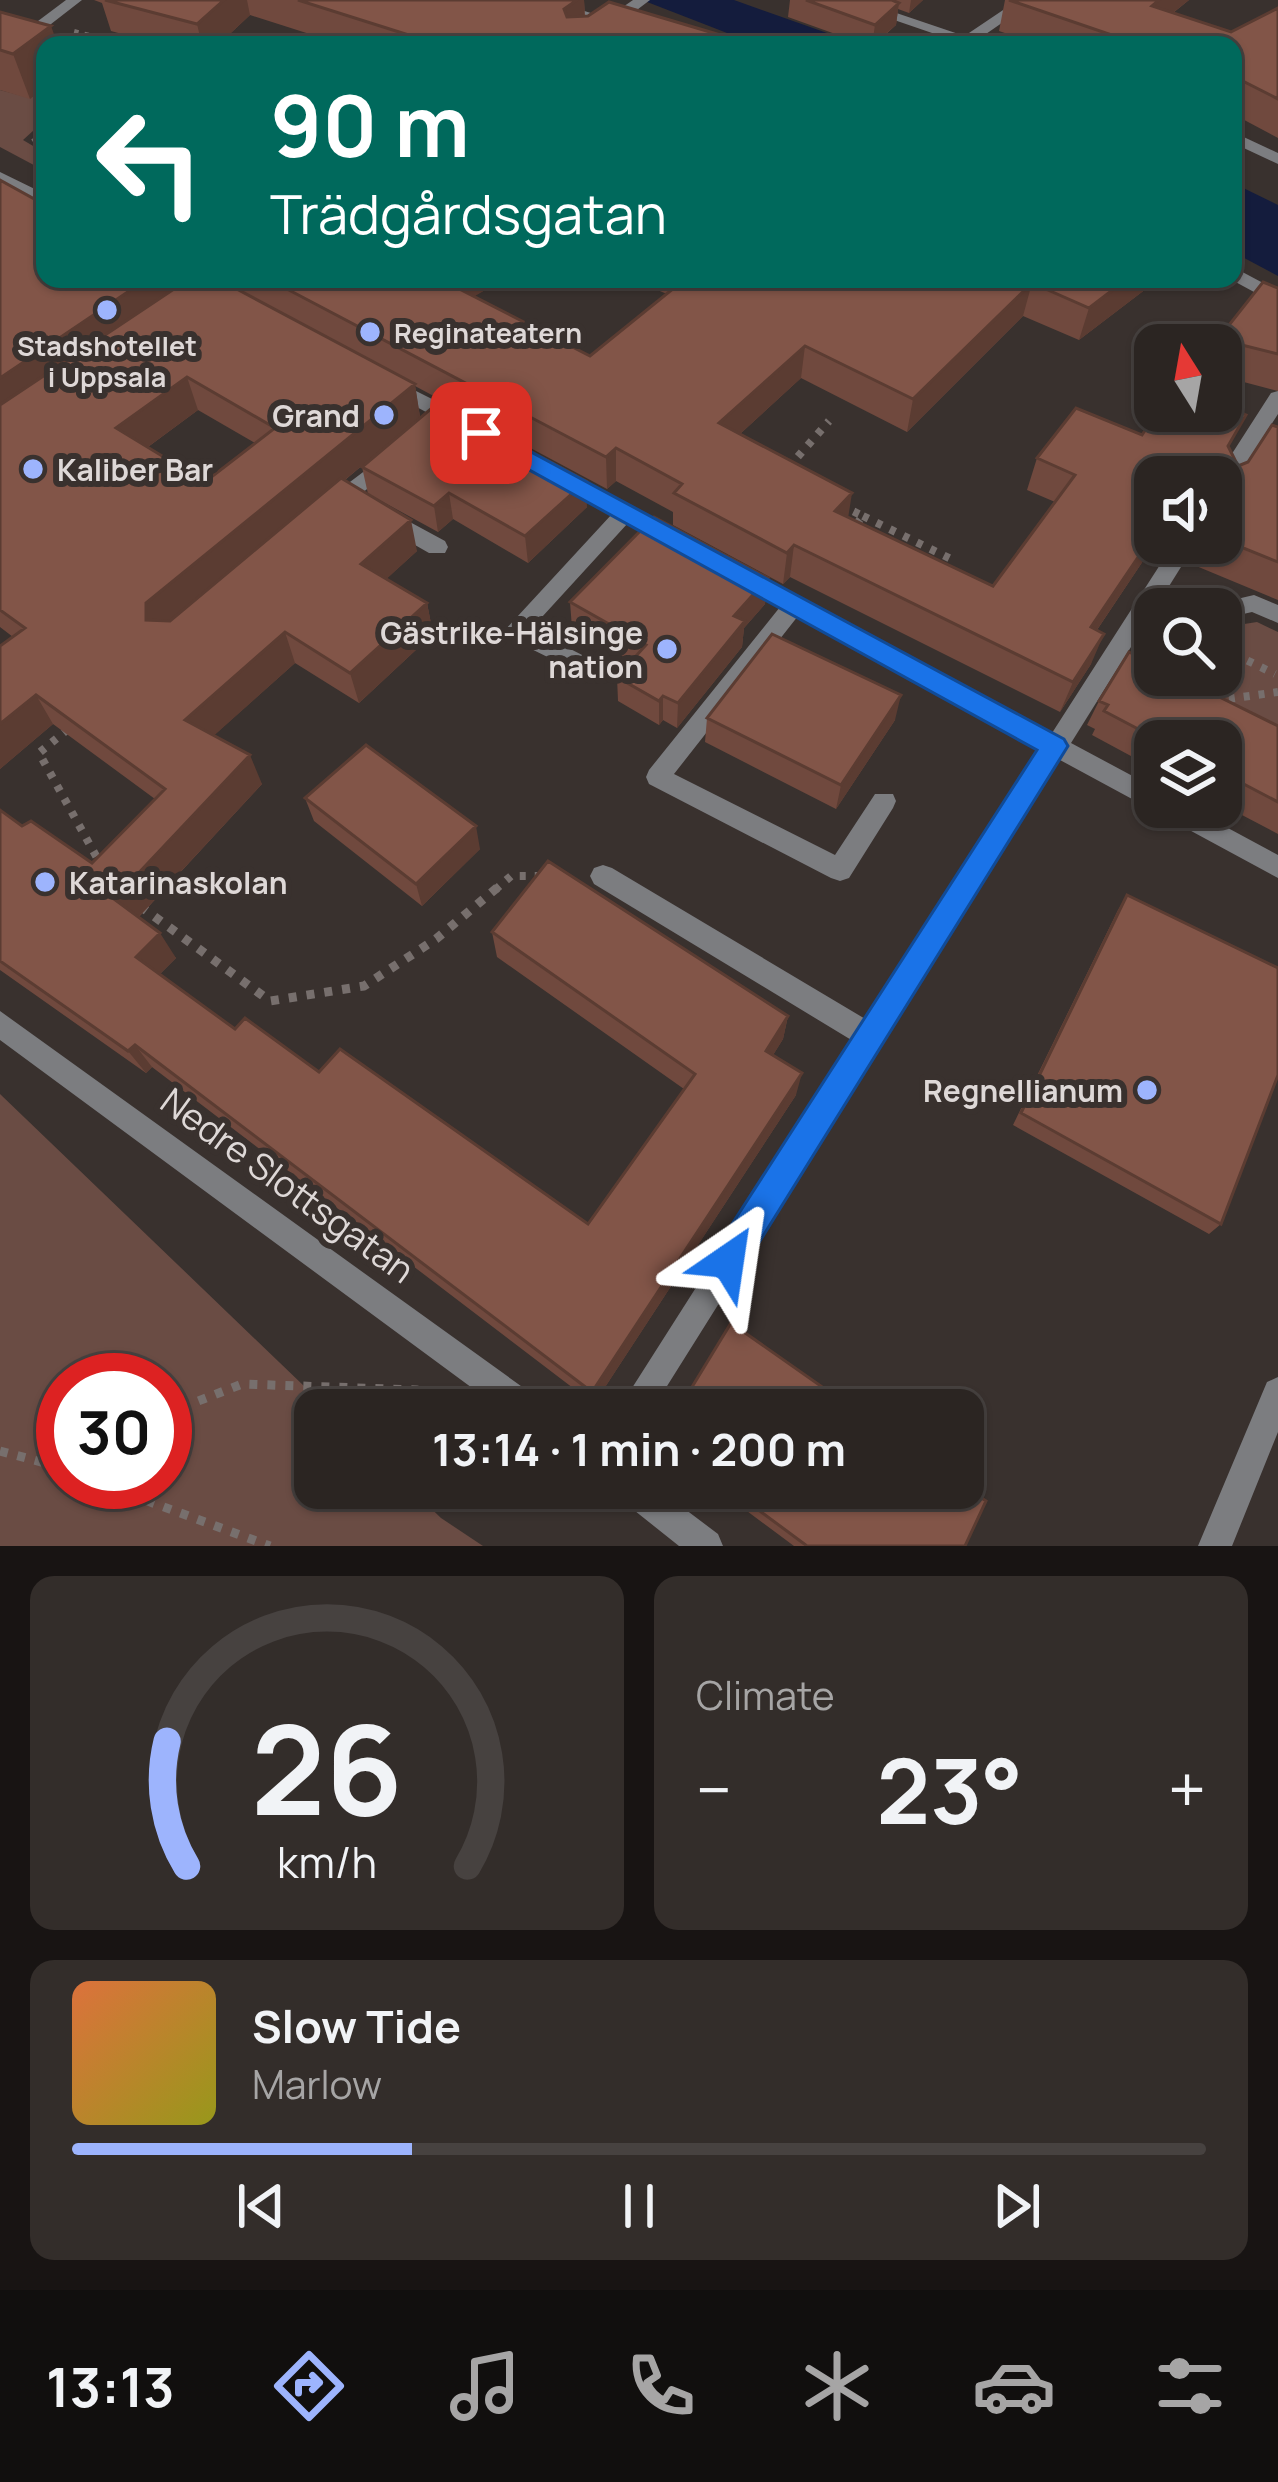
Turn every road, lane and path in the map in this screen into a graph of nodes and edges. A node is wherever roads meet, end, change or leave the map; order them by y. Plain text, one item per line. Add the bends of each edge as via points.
1 (75, 0) edge
2 (533, 0) edge
3 (843, 0) edge
4 (1028, 0) edge
5 (639, 3) edge
6 (612, 20) junction
7 (589, 36) edge
8 (656, 36) edge
9 (954, 36) edge
10 (984, 36) edge
11 (4, 53) edge
12 (1242, 141) edge
13 (1278, 159) edge
14 (0, 177) edge
15 (36, 196) edge
16 (1242, 277) edge
17 (1278, 298) edge
18 (364, 369) edge
19 (1278, 398) edge
20 (444, 413) junction
21 (829, 421) dead end
22 (484, 435) edge
23 (1241, 456) edge
24 (545, 468) edge
25 (802, 485) edge
26 (822, 495) edge
27 (626, 512) junction
28 (863, 516) junction
29 (849, 534) edge
30 (437, 547) dead end
31 (689, 547) edge
32 (710, 558) edge
33 (953, 560) dead end
34 (1171, 564) edge
35 (795, 604) junction
36 (1242, 606) edge
37 (1278, 615) edge
38 (1242, 658) edge
39 (584, 666) dead end
40 (1277, 674) edge
41 (1278, 690) edge
42 (1207, 702) edge
43 (73, 725) edge
44 (1054, 746) junction
45 (1134, 789) edge
46 (884, 801) dead end
47 (1206, 828) edge
48 (1278, 867) edge
49 (104, 869) edge
50 (603, 877) joint
51 (131, 897) edge
52 (0, 1024) edge
53 (870, 1037) junction
54 (388, 1389) edge
55 (499, 1389) edge
56 (647, 1389) edge
57 (1278, 1393) edge
58 (192, 1403) edge
59 (0, 1450) edge
60 (36, 1460) edge
61 (169, 1509) edge
62 (658, 1509) edge
63 (270, 1546) edge
64 (706, 1546) edge
65 (1216, 1546) edge

1 - 11 street
2 - 6 street
3 - 9 street
4 - 10 street
5 - 6 street
6 - 7 street
6 - 8 street
12 - 13 street
14 - 15 street
16 - 17 street
18 - 20 street
19 - 23 street
20 - 22 street
20 - 30 street via 337,503
21 - 25 path via 782,474
24 - 27 street
26 - 28 path
27 - 31 street
27 - 39 street via 515,631
28 - 29 path
28 - 33 path
32 - 35 street
34 - 44 street
35 - 44 street
35 - 46 street via 658,777 840,870
36 - 37 street
38 - 40 path
40 - 41 path
41 - 42 path
43 - 49 path via 40,753
44 - 45 street
44 - 53 street
47 - 48 street
50 - 51 path via 511,876 436,940 364,986 270,1001
50 - 53 street
52 - 55 street, Nedre Slottsgatan
53 - 56 street
54 - 58 path via 242,1384
57 - 65 street
59 - 60 path
61 - 63 path
62 - 64 street

